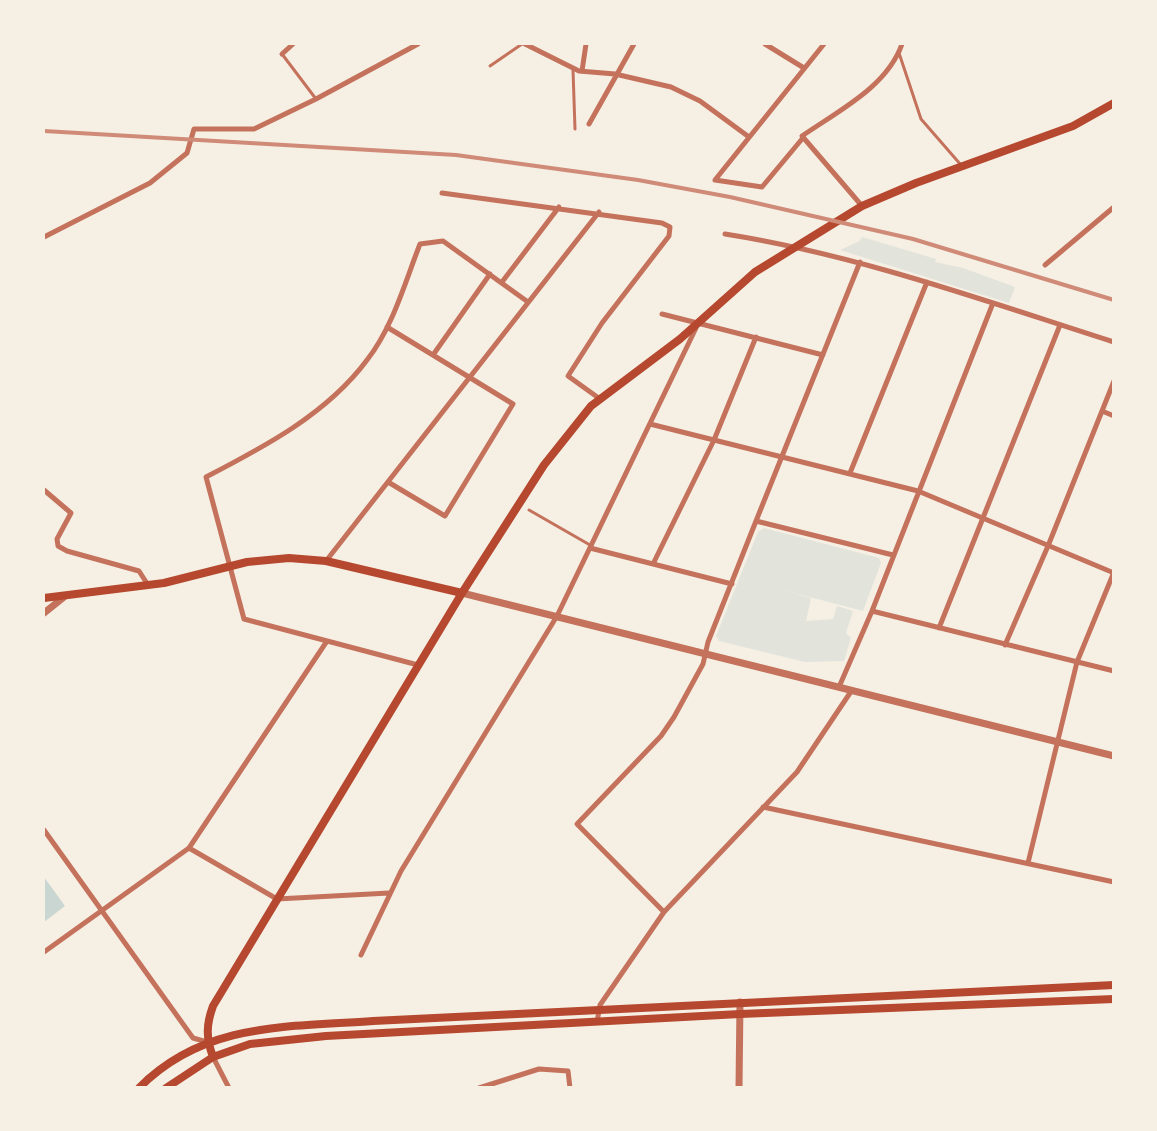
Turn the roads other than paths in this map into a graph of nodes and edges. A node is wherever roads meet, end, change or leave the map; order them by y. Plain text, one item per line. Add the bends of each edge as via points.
1 (293, 44) edge
2 (418, 44) edge
3 (524, 44) edge
4 (586, 44) edge
5 (634, 44) edge
6 (765, 44) edge
7 (824, 44) edge
8 (902, 44) edge
9 (899, 53) junction
10 (282, 54) joint
11 (490, 66) dead end
12 (573, 68) junction
13 (804, 68) junction
14 (582, 71) junction
15 (615, 74) junction
16 (316, 99) junction
17 (1113, 103) edge
18 (589, 124) dead end
19 (575, 129) dead end
20 (750, 137) junction
21 (802, 139) junction
22 (962, 166) junction
23 (442, 192) dead end
24 (862, 206) junction
25 (559, 207) junction
26 (1113, 207) edge
27 (599, 212) junction
28 (725, 234) dead end
29 (44, 237) edge
30 (798, 246) junction
31 (860, 262) junction
32 (1045, 265) dead end
33 (490, 274) junction
34 (502, 282) junction
35 (927, 282) junction
36 (528, 302) junction
37 (993, 303) junction
38 (662, 314) dead end
39 (698, 324) junction
40 (1060, 325) junction
41 (387, 327) junction
42 (756, 337) junction
43 (1113, 342) edge
44 (433, 355) junction
45 (823, 355) junction
46 (470, 376) junction
47 (1113, 381) edge
48 (600, 399) junction
49 (1102, 411) junction
50 (1113, 416) edge
51 (650, 424) junction
52 (714, 440) junction
53 (782, 457) junction
54 (850, 473) junction
55 (388, 482) junction
56 (44, 490) edge
57 (918, 491) junction
58 (529, 510) dead end
59 (982, 518) junction
60 (756, 521) junction
61 (1048, 546) junction
62 (591, 547) junction
63 (893, 555) junction
64 (327, 561) junction
65 (653, 564) junction
66 (230, 567) junction
67 (1113, 573) edge
68 (732, 584) junction
69 (148, 585) junction
70 (462, 593) junction
71 (64, 597) junction
72 (44, 598) edge
73 (872, 612) junction
74 (44, 613) edge
75 (557, 616) junction
76 (939, 628) junction
77 (327, 641) junction
78 (1005, 645) junction
79 (705, 654) junction
80 (1077, 662) junction
81 (418, 665) junction
82 (1113, 671) edge
83 (839, 687) junction
84 (852, 690) junction
85 (1057, 742) junction
86 (1113, 756) edge
87 (763, 807) junction
88 (44, 830) edge
89 (189, 848) junction
90 (1028, 863) junction
91 (1113, 882) edge
92 (389, 893) junction
93 (277, 899) junction
94 (102, 909) junction
95 (664, 912) junction
96 (44, 952) edge
97 (361, 955) dead end
98 (1113, 985) edge
99 (1113, 999) edge
100 (740, 1002) junction
101 (599, 1009) junction
102 (740, 1014) junction
103 (597, 1022) junction
104 (207, 1042) junction
105 (213, 1057) junction
106 (139, 1088) edge
107 (166, 1088) edge
108 (229, 1088) edge
109 (479, 1088) edge
110 (570, 1088) edge
111 (739, 1088) edge

1 - 10 street
2 - 16 street
3 - 11 lane
3 - 12 street
4 - 14 street
5 - 15 street
6 - 13 street
7 - 13 street
8 - 9 street
9 - 21 street via 876,82
9 - 22 lane via 921,119
10 - 16 lane
12 - 14 street
12 - 19 lane
13 - 20 street
14 - 15 street
15 - 18 street
15 - 20 street via 671,87
16 - 29 street via 254,129 194,129 187,153 150,183
17 - 22 main road via 1073,126
20 - 21 street via 715,180 762,187
21 - 24 street
22 - 24 main road
23 - 25 street
24 - 30 main road
25 - 27 street
25 - 34 street
26 - 32 street
27 - 36 street
27 - 48 street via 662,223 671,231 602,322 568,376
28 - 30 street
30 - 31 street
30 - 39 main road via 755,272
31 - 35 street
31 - 45 street
33 - 34 street
33 - 41 street via 443,241 420,244
33 - 44 street
34 - 36 street
35 - 37 street
35 - 54 street
36 - 46 street
37 - 40 street
37 - 57 street
38 - 39 street
39 - 42 street
39 - 48 main road
39 - 51 street
40 - 43 street
40 - 59 street
41 - 44 street
41 - 66 street via 368,360 332,399 206,477
42 - 45 street
42 - 52 street
44 - 46 street
45 - 53 street
46 - 55 street
46 - 55 street via 513,404 445,516
47 - 49 street
48 - 70 main road via 551,455
49 - 50 street
49 - 61 street
51 - 52 street
51 - 62 street
52 - 53 street
52 - 65 street
53 - 54 street
53 - 60 street
54 - 57 street
55 - 64 street
56 - 69 street via 71,513 57,539 58,546 139,571
57 - 59 street
57 - 63 street
58 - 62 lane
59 - 61 street
59 - 76 street
60 - 63 street
60 - 68 street
61 - 67 street
61 - 78 street
62 - 65 street
62 - 75 street
63 - 73 street
64 - 66 main road via 278,558
64 - 70 main road
65 - 68 street
66 - 69 main road
66 - 77 street via 244,619
67 - 80 street
68 - 79 street
69 - 71 main road
70 - 75 street
70 - 81 main road
71 - 72 main road
71 - 74 street
73 - 76 street
73 - 83 street
75 - 79 street
75 - 92 street
76 - 78 street
77 - 81 street
77 - 89 street
78 - 80 street
79 - 83 street
79 - 95 street via 661,736 577,824
80 - 82 street
80 - 85 street
81 - 93 main road
83 - 84 street
84 - 85 street
84 - 87 street via 797,772
85 - 86 street
85 - 90 street
87 - 90 street
87 - 95 street
88 - 94 street
89 - 93 street
89 - 94 street
90 - 91 street
92 - 93 street
92 - 97 street
93 - 104 main road via 213,1006 207,1023
94 - 96 street
94 - 104 street via 193,1038
95 - 101 street
98 - 100 main road
99 - 102 main road
100 - 101 main road
100 - 102 street
101 - 103 street
101 - 104 main road via 252,1030
102 - 103 main road
102 - 111 street
103 - 105 main road via 326,1036 250,1044
104 - 105 main road
104 - 106 main road via 180,1055
105 - 107 main road
105 - 108 street
109 - 110 street via 539,1069 568,1071

